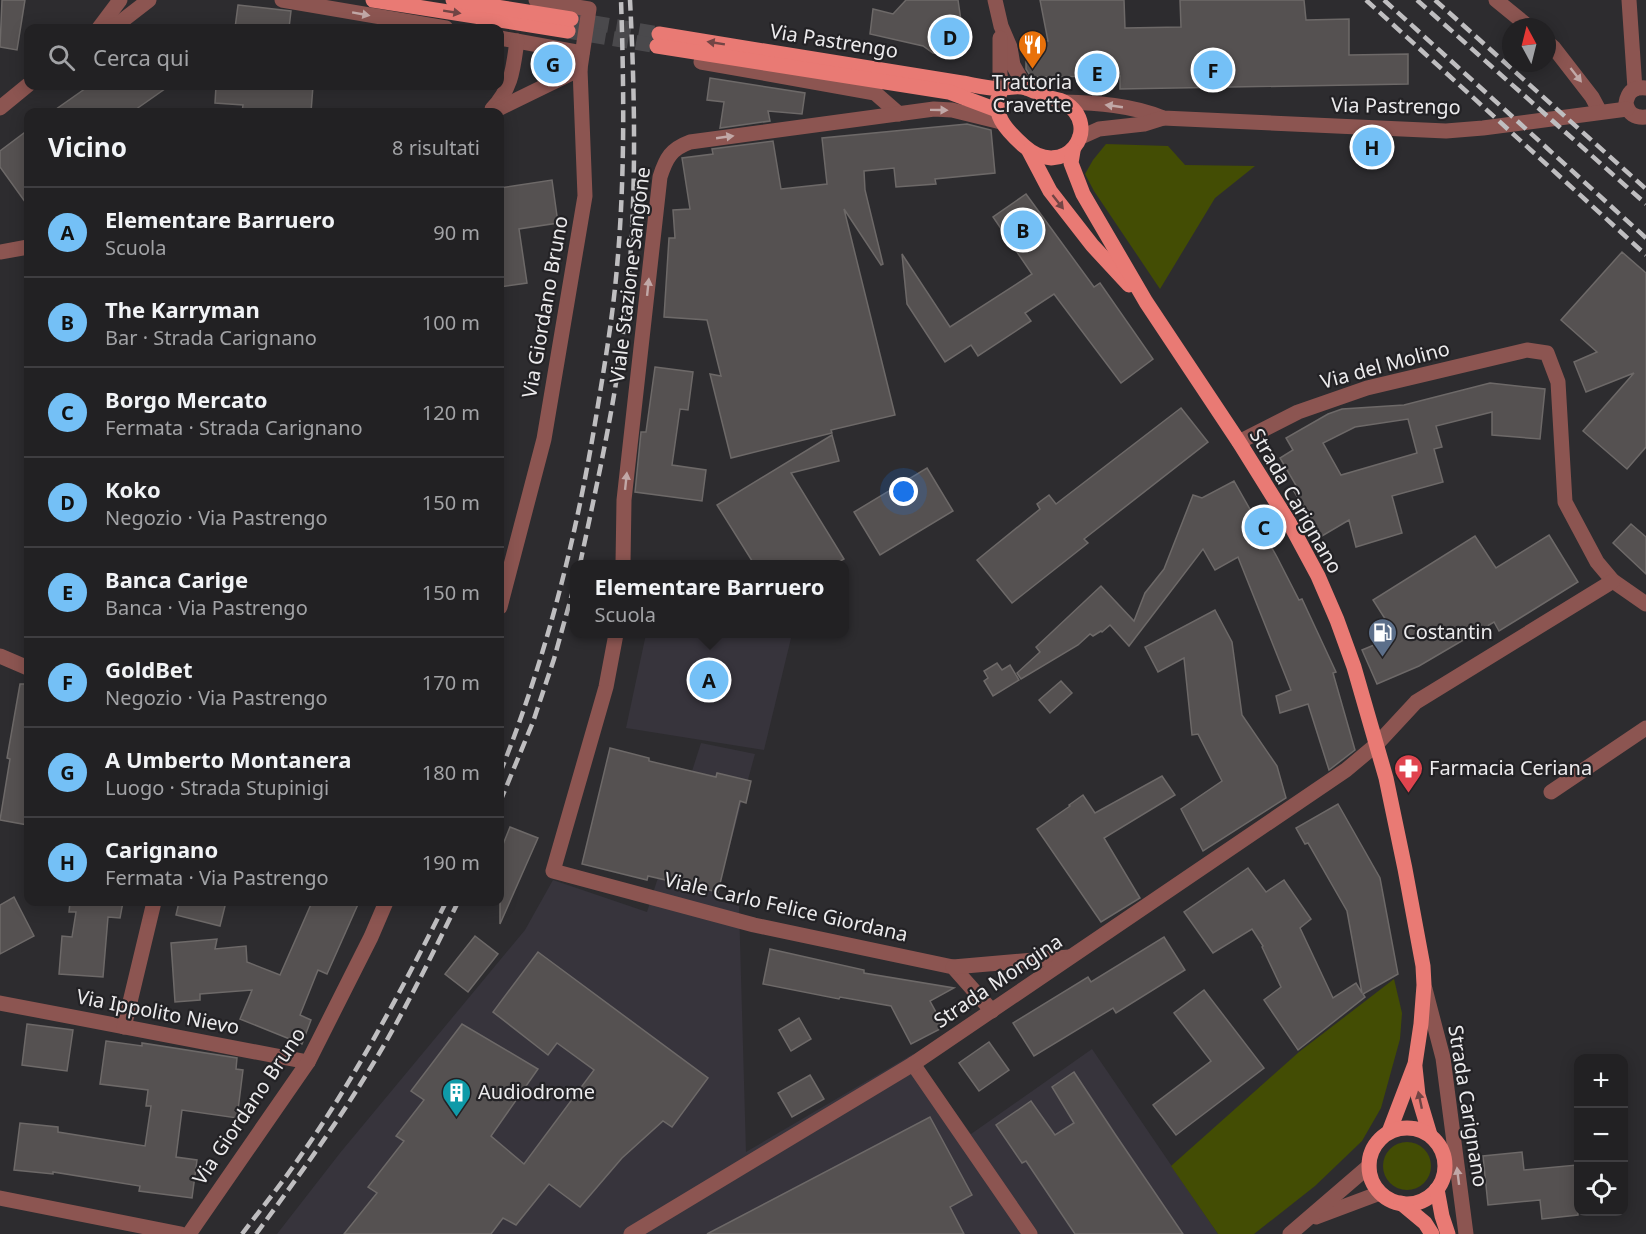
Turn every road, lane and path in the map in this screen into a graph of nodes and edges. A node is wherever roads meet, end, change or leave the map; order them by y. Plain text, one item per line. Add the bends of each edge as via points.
1 (120, 0) edge
2 (149, 0) edge
3 (282, 0) edge
4 (373, 0) edge
5 (453, 0) edge
6 (536, 0) edge
7 (995, 0) edge
8 (1496, 0) edge
9 (1629, 0) edge
10 (1518, 18) edge
11 (102, 24) edge
12 (118, 24) edge
13 (423, 24) edge
14 (1000, 26) junction
15 (504, 39) edge
16 (517, 41) junction
17 (1556, 51) edge
18 (582, 53) junction
19 (701, 62) dead end
20 (580, 69) junction
21 (24, 88) edge
22 (1026, 88) junction
23 (1640, 88) edge
24 (1002, 89) junction
25 (1063, 102) junction
26 (0, 108) edge
27 (494, 108) edge
28 (498, 108) edge
29 (1627, 109) junction
30 (1600, 111) junction
31 (898, 114) junction
32 (999, 116) junction
33 (1646, 117) edge
34 (1162, 118) junction
35 (1076, 145) junction
36 (1029, 151) junction
37 (24, 247) edge
38 (0, 252) edge
39 (1146, 302) junction
40 (1239, 442) junction
41 (623, 560) edge
42 (1613, 581) junction
43 (504, 592) edge
44 (1646, 604) edge
45 (615, 638) edge
46 (0, 656) edge
47 (24, 666) edge
48 (1646, 728) edge
49 (1377, 744) junction
50 (1551, 792) dead end
51 (153, 906) edge
52 (384, 906) edge
53 (1073, 956) junction
54 (953, 967) junction
55 (1424, 985) junction
56 (0, 1003) edge
57 (992, 1011) junction
58 (124, 1027) junction
59 (309, 1062) junction
60 (913, 1064) junction
61 (1415, 1064) junction
62 (1389, 1132) junction
63 (1430, 1135) junction
64 (1369, 1166) junction
65 (1437, 1189) junction
66 (1380, 1193) junction
67 (0, 1198) edge
68 (1401, 1203) junction
69 (1308, 1220) junction
70 (181, 1234) edge
71 (189, 1234) edge
72 (631, 1234) edge
73 (1030, 1234) edge
74 (1290, 1234) edge
75 (1432, 1234) edge
76 (1448, 1234) edge
77 (1466, 1234) edge

1 - 11 street
2 - 12 street
3 -> 13 street
4 -> 5 main road via 569,25
6 - 18 street, Via Giordano Bruno via 589,9
7 - 14 street
8 - 10 street
9 - 23 street
14 - 22 street via 1013,65
14 - 24 street
15 - 16 street
16 - 18 street
16 - 27 street via 509,85
17 -> 30 street
18 - 20 street, Via Giordano Bruno
19 - 31 street via 875,93
20 - 28 street
20 - 43 street, Via Giordano Bruno via 585,196 544,439
21 - 26 street
22 - 24 main road, Via Pastrengo
22 - 25 main road, Via Pastrengo
23 - 29 street via 1627,96
24 - 32 main road via 997,100
24 -> 32 main road, Via Pastrengo via 658,40 949,92
34 -> 25 street, Via Pastrengo via 1143,110
25 - 35 main road via 1079,122
29 - 30 street, Via Pastrengo
29 - 33 street, Via Pastrengo via 1636,117
30 - 34 street, Via Pastrengo via 1446,131
31 -> 32 street, Viale Stazione Sangone via 934,109
41 -> 31 street, Viale Stazione Sangone via 624,500 660,177 666,159 690,142
32 - 36 main road, Via Pastrengo
34 - 35 street, Via Pastrengo via 1099,129
35 - 36 main road, Via Pastrengo via 1048,158
35 - 39 main road, Strada Carignano via 1071,163 1083,194
36 -> 39 main road, Strada Carignano via 1057,200 1092,245
37 - 38 street
39 - 40 main road, Strada Carignano
40 - 42 street, Via del Molino via 1298,412 1367,388 1527,350 1547,353 1558,382 1565,502
40 - 49 main road, Strada Carignano via 1318,576 1354,668
42 - 44 street
42 - 49 street, Strada Mongina via 1416,702
45 - 54 street, Viale Carlo Felice Giordana via 606,687 554,871 754,925
46 - 47 street
48 - 50 street
49 - 53 street, Strada Mongina via 1346,770
49 - 55 main road, Strada Carignano via 1406,869
51 - 58 street
52 - 59 street, Via Giordano Bruno
53 - 54 street, Viale Carlo Felice Giordana
53 - 57 street, Strada Mongina
54 - 57 street
55 - 61 main road, Strada Carignano
77 -> 55 street, Strada Carignano via 1443,1058
56 - 58 street, Via Ippolito Nievo
57 - 60 street, Strada Mongina
58 - 59 street, Via Ippolito Nievo
59 - 71 street, Via Giordano Bruno
60 - 72 street, Strada Mongina
60 - 73 street
61 - 62 main road, Strada Carignano
63 -> 61 main road, Strada Carignano via 1418,1095
62 - 63 main road via 1413,1128
62 - 64 main road via 1375,1145
63 - 65 main road via 1445,1159 1445,1171
64 - 66 main road
64 - 69 street
65 - 68 main road via 1424,1200
65 - 76 main road
66 - 68 main road
66 - 69 street
67 - 70 street
68 - 75 main road
69 - 74 street

